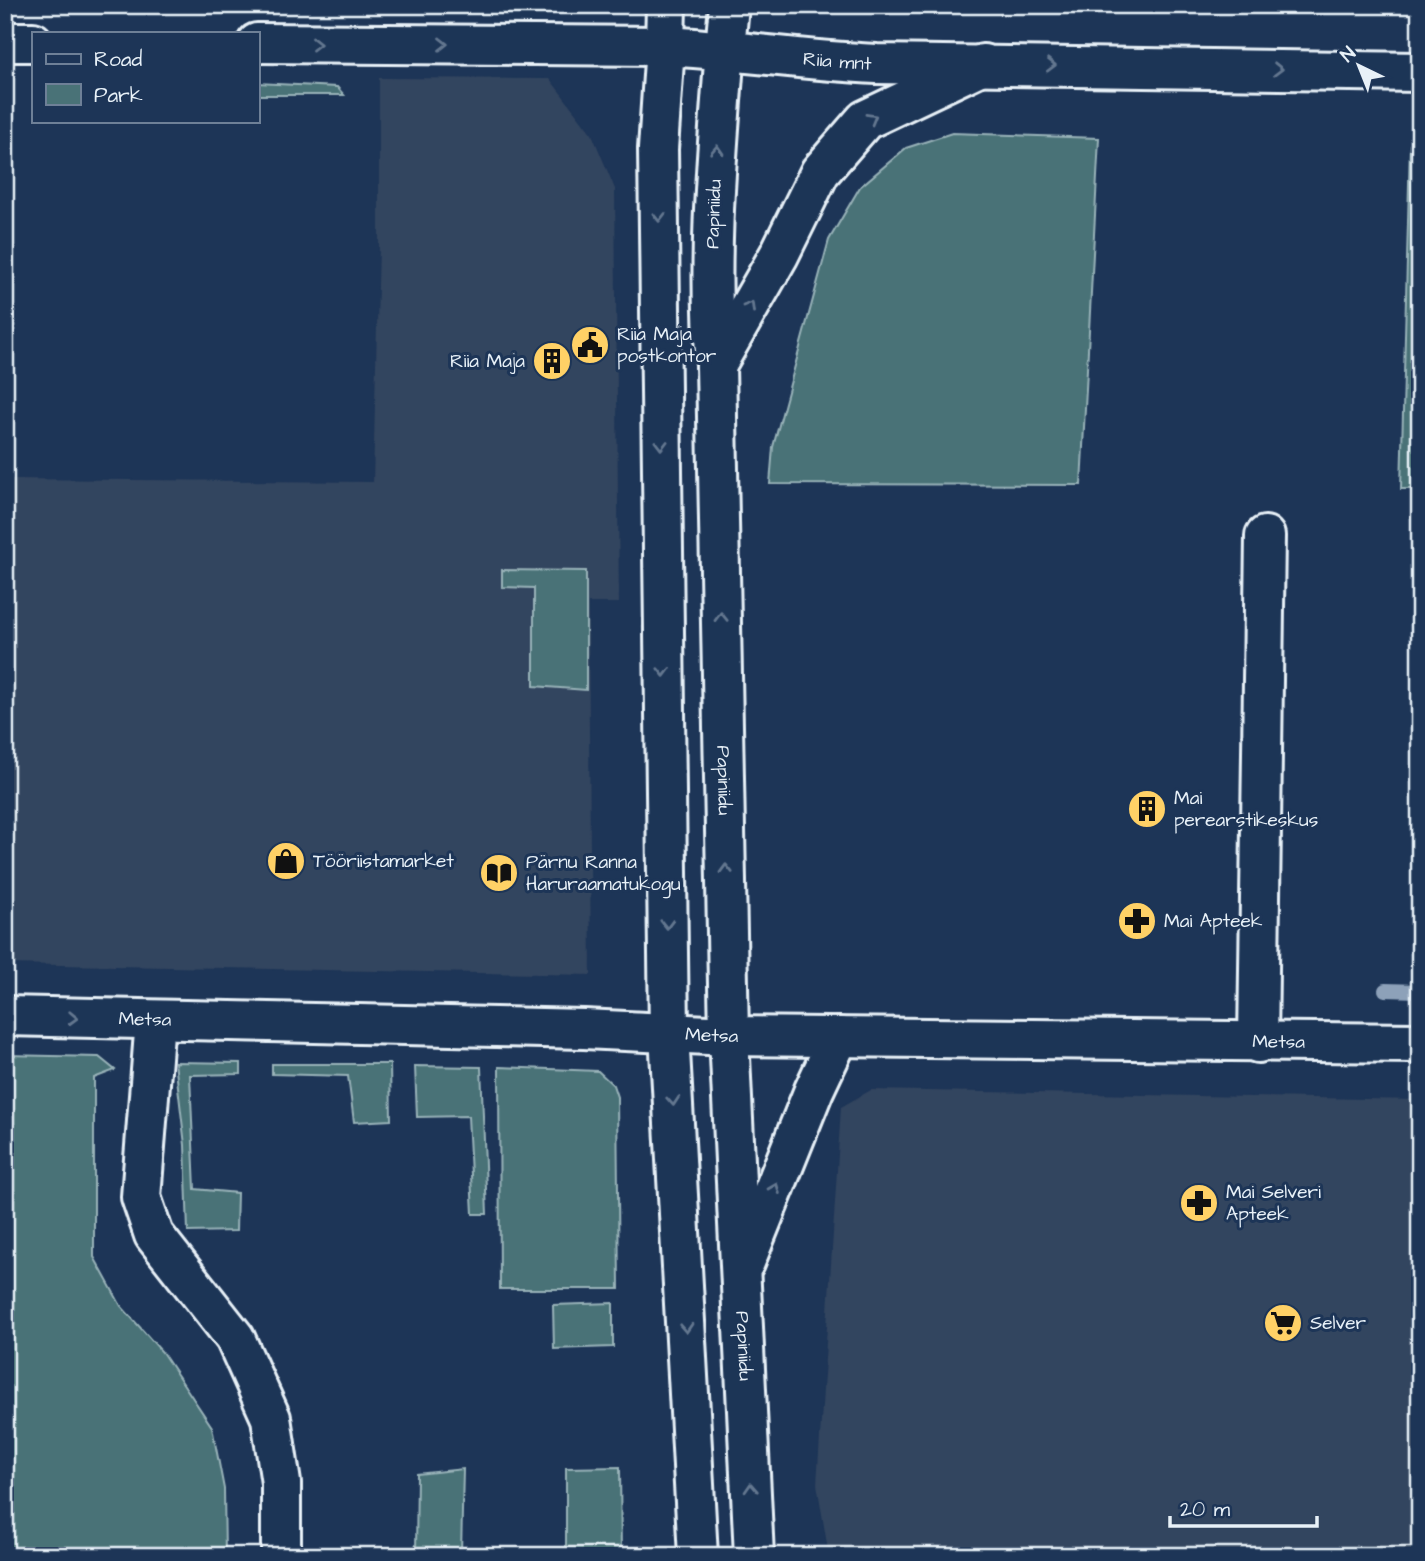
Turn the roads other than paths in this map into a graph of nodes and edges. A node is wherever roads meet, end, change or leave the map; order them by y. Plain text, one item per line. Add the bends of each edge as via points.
1 (666, 5) edge
2 (729, 5) edge
3 (5, 42) edge
4 (32, 42) edge
5 (259, 43) edge
6 (665, 46) junction
7 (725, 50) junction
8 (983, 64) junction
9 (1420, 72) edge
10 (716, 365) junction
11 (1265, 536) dead end
12 (5, 1016) edge
13 (156, 1020) junction
14 (669, 1033) junction
15 (729, 1035) junction
16 (839, 1037) junction
17 (1258, 1043) junction
18 (1420, 1043) edge
19 (740, 1273) junction
20 (281, 1556) edge
21 (698, 1556) edge
22 (754, 1556) edge

1 - 6 street
2 - 7 street, Papiniidu
3 - 4 street
5 -> 6 street, Riia mnt
6 - 7 street, Riia mnt
6 -> 14 street via 658,149
7 - 8 street, Riia mnt via 820,62
10 -> 7 street, Papiniidu via 711,310 714,202
8 -> 9 street, Riia mnt
10 -> 8 street via 820,172 865,120
15 -> 10 street, Papiniidu
11 - 17 street
12 -> 13 street, Metsa
13 - 14 street, Metsa
13 - 20 street via 141,1197 154,1234 235,1338 271,1418 281,1483
14 - 15 street, Metsa
14 -> 21 street
15 - 16 street, Metsa
15 - 19 street, Papiniidu
16 - 17 street, Metsa
19 -> 16 street
17 - 18 street, Metsa
22 -> 19 street, Papiniidu

